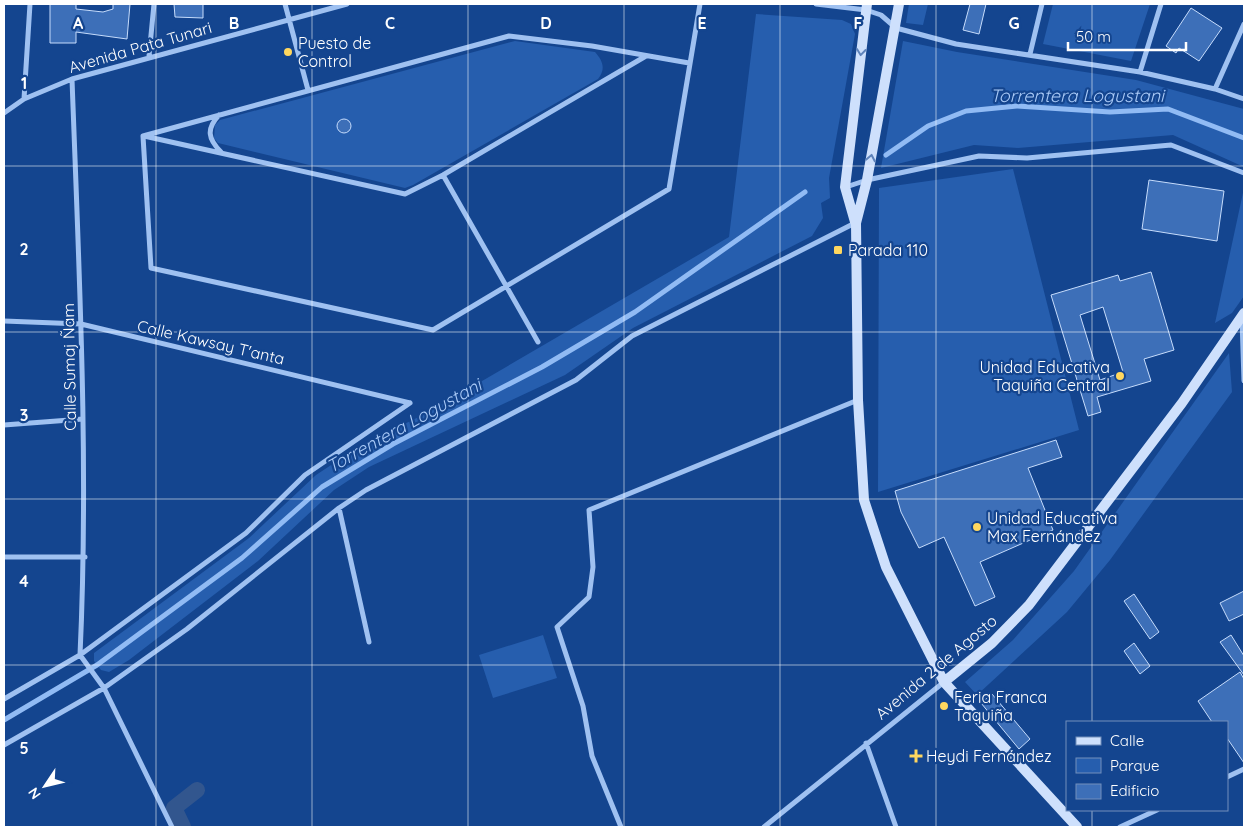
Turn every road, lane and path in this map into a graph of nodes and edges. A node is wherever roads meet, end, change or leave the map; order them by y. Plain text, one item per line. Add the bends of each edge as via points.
1 (30, 4) edge
2 (154, 4) edge
3 (285, 4) edge
4 (347, 4) edge
5 (700, 4) edge
6 (816, 4) edge
7 (899, 4) edge
8 (1042, 4) edge
9 (1161, 4) edge
10 (867, 7) edge
11 (288, 19) junction
12 (1244, 24) edge
13 (896, 28) junction
14 (1030, 54) junction
15 (149, 56) junction
16 (646, 56) junction
17 (689, 63) junction
18 (1140, 72) junction
19 (72, 79) junction
20 (1215, 89) junction
21 (308, 90) junction
22 (1244, 98) edge
23 (24, 99) junction
24 (4, 113) edge
25 (219, 115) junction
26 (143, 136) junction
27 (222, 153) junction
28 (1244, 173) edge
29 (443, 175) junction
30 (867, 180) junction
31 (845, 187) junction
32 (856, 222) junction
33 (507, 288) junction
34 (1243, 314) edge
35 (4, 321) edge
36 (81, 324) junction
37 (538, 342) dead end
38 (1244, 381) edge
39 (858, 400) junction
40 (83, 419) junction
41 (4, 425) edge
42 (339, 508) junction
43 (85, 556) junction
44 (4, 557) edge
45 (369, 642) dead end
46 (80, 656) junction
47 (944, 682) junction
48 (104, 688) junction
49 (4, 699) edge
50 (866, 743) junction
51 (4, 745) edge
52 (1244, 769) edge
53 (1228, 777) edge
54 (1155, 811) edge
55 (172, 827) edge
56 (622, 827) edge
57 (764, 827) edge
58 (896, 827) edge
59 (1077, 827) edge
60 (1120, 827) edge

1 - 23 street
2 - 15 street
3 - 11 street
4 - 11 street, Avenida Pata Tunari
5 - 17 street
6 - 10 street
7 - 13 main road
8 - 14 street
9 - 18 street
10 - 13 street via 881,14
10 -> 31 main road
11 - 15 street, Avenida Pata Tunari
11 - 21 street
12 - 20 street
13 - 14 street via 956,44
30 -> 13 main road
14 - 18 street
15 - 19 street, Avenida Pata Tunari
16 - 17 street
16 - 21 street via 509,36
16 - 29 street
17 - 33 street via 669,189
18 - 20 street
19 - 23 street, Avenida Pata Tunari
19 - 36 street, Calle Sumaj Ñam
20 - 22 street
21 - 25 street
23 - 24 street, Avenida Pata Tunari
25 - 26 street
25 - 27 street via 208,132
26 - 27 street
26 - 33 street via 151,268 433,330
27 - 29 street via 405,194
28 - 30 street via 1171,145 1027,158 979,156
29 - 33 street
30 - 31 street
30 - 32 main road
31 - 32 main road
32 - 39 main road
32 - 42 street via 632,336 576,380 366,490
33 - 37 street
34 - 38 street
34 - 47 main road, Avenida 2 de Agosto via 1182,402 1029,605 992,643
35 - 36 street, Calle Kawsay T'anta
36 - 40 street, Calle Sumaj Ñam
36 - 46 street, Calle Kawsay T'anta via 410,403 305,474 246,533
39 - 47 main road via 864,500 886,567
39 - 56 street via 589,510 593,567 589,597 557,627 584,706 592,756
40 - 41 street
40 - 43 street, Calle Sumaj Ñam
42 - 45 street
42 - 48 street via 187,629
43 - 44 street
43 - 46 street, Calle Sumaj Ñam
46 - 48 street
46 - 49 street
47 - 50 street, Avenida 2 de Agosto
47 - 59 main road
48 - 51 street
48 - 55 street
50 - 57 street, Avenida 2 de Agosto
50 - 58 street
52 - 53 street
54 - 60 street

